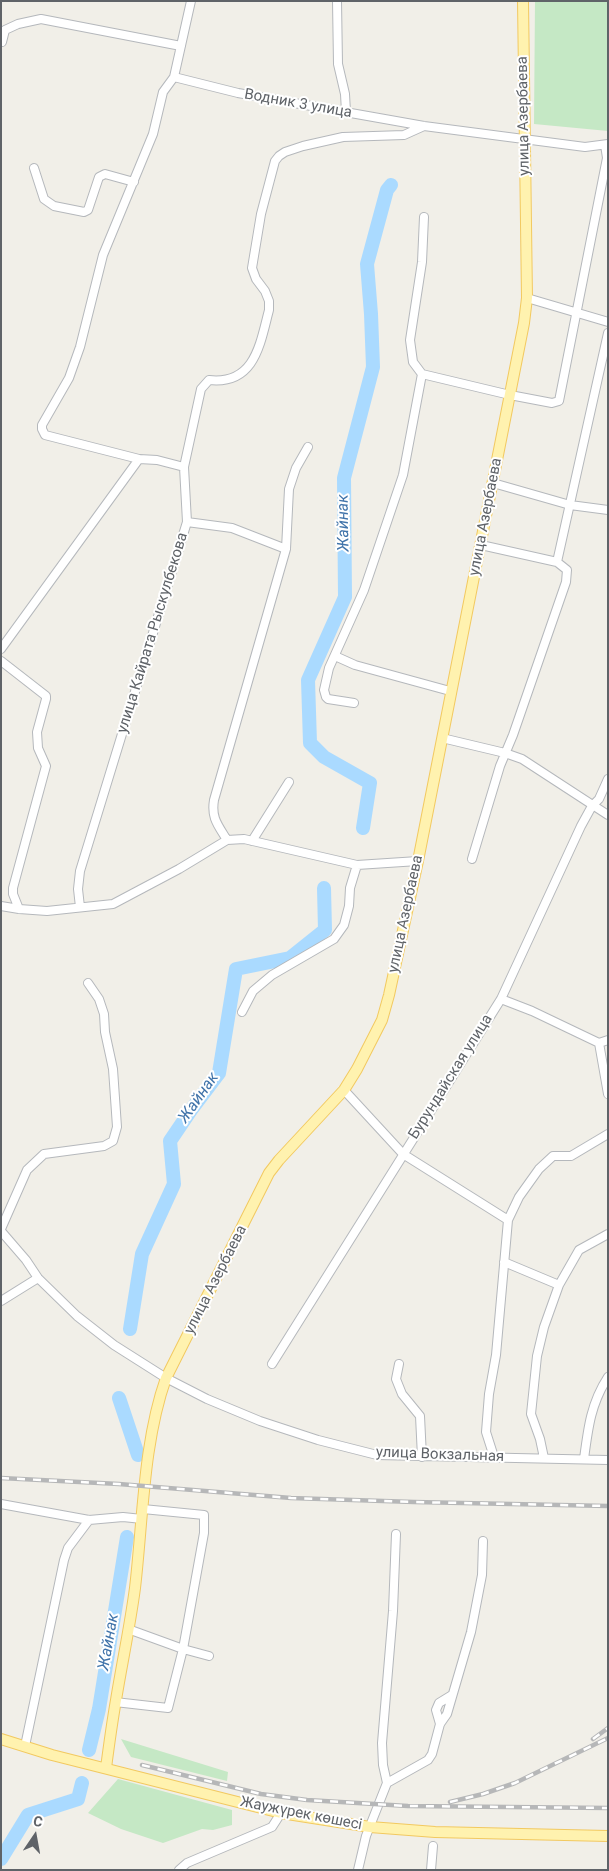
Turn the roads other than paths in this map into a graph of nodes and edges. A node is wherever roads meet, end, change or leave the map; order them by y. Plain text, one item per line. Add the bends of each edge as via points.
1 (191, 1) edge
2 (337, 1) edge
3 (523, 1) edge
4 (2, 42) edge
5 (181, 46) junction
6 (174, 78) junction
7 (346, 112) junction
8 (424, 126) junction
9 (524, 140) junction
10 (606, 145) edge
11 (34, 168) dead end
12 (134, 182) junction
13 (424, 217) dead end
14 (527, 298) junction
15 (576, 313) junction
16 (608, 322) edge
17 (608, 333) edge
18 (422, 374) junction
19 (510, 396) junction
20 (308, 447) dead end
21 (139, 458) junction
22 (184, 467) junction
23 (493, 483) junction
24 (570, 504) junction
25 (608, 510) edge
26 (187, 522) junction
27 (481, 545) junction
28 (286, 549) junction
29 (557, 562) junction
30 (1, 649) edge
31 (335, 656) junction
32 (1, 661) edge
33 (450, 690) junction
34 (354, 703) dead end
35 (442, 738) junction
36 (505, 753) junction
37 (608, 779) edge
38 (289, 782) dead end
39 (592, 806) junction
40 (608, 815) edge
41 (227, 840) junction
42 (252, 840) junction
43 (472, 858) dead end
44 (418, 862) junction
45 (357, 865) junction
46 (1, 906) edge
47 (80, 907) junction
48 (19, 909) junction
49 (88, 982) dead end
50 (501, 999) junction
51 (242, 1012) dead end
52 (608, 1040) edge
53 (599, 1043) junction
54 (344, 1090) junction
55 (608, 1094) edge
56 (608, 1134) edge
57 (402, 1154) junction
58 (508, 1220) junction
59 (1, 1230) edge
60 (608, 1234) edge
61 (504, 1262) junction
62 (38, 1278) junction
63 (559, 1285) junction
64 (1, 1301) edge
65 (272, 1364) dead end
66 (399, 1364) dead end
67 (608, 1377) edge
68 (166, 1378) junction
69 (422, 1456) junction
70 (494, 1457) junction
71 (544, 1458) junction
72 (584, 1459) junction
73 (608, 1460) edge
74 (1, 1504) edge
75 (142, 1514) junction
76 (88, 1520) junction
77 (396, 1534) dead end
78 (484, 1541) dead end
79 (128, 1629) junction
80 (183, 1649) junction
81 (209, 1656) dead end
82 (452, 1695) junction
83 (115, 1702) junction
84 (440, 1724) junction
85 (1, 1739) edge
86 (25, 1746) junction
87 (106, 1768) junction
88 (387, 1783) junction
89 (281, 1813) junction
90 (370, 1827) junction
91 (608, 1836) edge
92 (433, 1846) dead end
93 (179, 1870) edge
94 (358, 1870) edge
95 (431, 1870) edge

1 - 5 street
2 - 7 street via 338,64
3 - 9 main road, улица Азербаева
4 - 5 street via 5,30 42,19
5 - 6 street
6 - 7 street, Водник 3 улица via 238,94
6 - 12 street via 163,92 153,134
7 - 8 street, Водник 3 улица
8 - 9 street, Водник 3 улица
8 - 22 street via 404,135 343,137 303,146 285,152 275,161 261,214 252,268 270,301 260,342 253,362 240,373 230,379 209,380 201,389
9 - 10 street, Водник 3 улица via 585,147
9 - 14 main road, улица Азербаева
10 - 15 street via 607,158
11 - 12 street via 44,199 54,206 84,212 88,210 99,177 105,174
12 - 21 street via 103,255 83,337 69,378 42,429 45,435
13 - 18 street via 422,262 410,340 413,362
14 - 15 street
14 - 19 main road, улица Азербаева
15 - 16 street
15 - 19 street via 559,400 552,403
17 - 24 street
18 - 19 street
18 - 31 street via 403,475 364,590
19 - 23 main road, улица Азербаева
20 - 28 street via 296,468 290,489
21 - 22 street
21 - 30 street
22 - 26 street
23 - 24 street
23 - 27 main road, улица Азербаева
24 - 25 street
24 - 29 street
26 - 28 street, улица Кайрата Рыскулбекова via 232,528
26 - 47 street, улица Кайрата Рыскулбекова via 80,871
27 - 29 street
27 - 33 main road, улица Азербаева
28 - 41 street via 214,800 214,819
29 - 36 street via 567,570 566,582
31 - 33 street via 355,665
31 - 34 street via 324,690 326,697
32 - 48 street via 46,696 37,732 38,748 46,766 13,888
33 - 35 main road, улица Азербаева
35 - 36 street
35 - 44 main road, улица Азербаева
36 - 39 street via 522,759
36 - 43 street
37 - 39 street, Бурундайская улица
38 - 42 street
39 - 40 street
39 - 50 street, Бурундайская улица
41 - 42 street
41 - 47 street via 113,904
42 - 45 street
44 - 45 street
44 - 54 main road, улица Азербаева via 382,1020
45 - 51 street via 350,888 350,906 344,925 334,939 272,975 253,991
46 - 48 street
47 - 48 street via 47,911
49 - 59 street via 104,1014 113,1069 117,1127 113,1140 104,1146 44,1154 27,1170
50 - 53 street
50 - 57 street, Бурундайская улица
52 - 53 street
53 - 55 street
54 - 57 street
54 - 68 main road, улица Азербаева via 270,1173
56 - 58 street via 571,1156 553,1156 518,1197
57 - 58 street
57 - 65 street, Бурундайская улица
58 - 61 street
59 - 62 street, улица Вокзальная
60 - 63 street via 579,1250
61 - 63 street
61 - 70 street via 486,1432
62 - 64 street
62 - 68 street, улица Вокзальная via 114,1346
63 - 71 street via 537,1356 531,1414
66 - 69 street via 396,1379 402,1394 420,1416
67 - 72 street via 589,1419
68 - 69 street, улица Вокзальная via 260,1421 318,1440 377,1455
68 - 75 main road, улица Азербаева via 157,1403
69 - 70 street, улица Вокзальная
70 - 71 street, улица Вокзальная
71 - 72 street, улица Вокзальная
72 - 73 street, улица Вокзальная
74 - 76 street
75 - 76 street
75 - 79 main road, улица Азербаева
75 - 80 street via 204,1515 204,1533
76 - 86 street via 68,1548 64,1560
77 - 88 street via 382,1742
78 - 82 street via 482,1575 471,1632
79 - 80 street
79 - 83 main road, улица Азербаева
80 - 81 street
80 - 83 street via 168,1708
82 - 84 street via 447,1714
82 - 84 street via 439,1703 436,1710
83 - 87 main road, улица Азербаева
84 - 88 street via 428,1760
85 - 86 main road, Жаужүрек көшесі
86 - 87 main road, Жаужүрек көшесі
87 - 89 main road, Жаужүрек көшесі
88 - 90 street
89 - 90 main road, Жаужүрек көшесі
89 - 93 street via 272,1827 187,1863
90 - 91 main road, Жаужүрек көшесі via 435,1832
90 - 94 street
92 - 95 street

